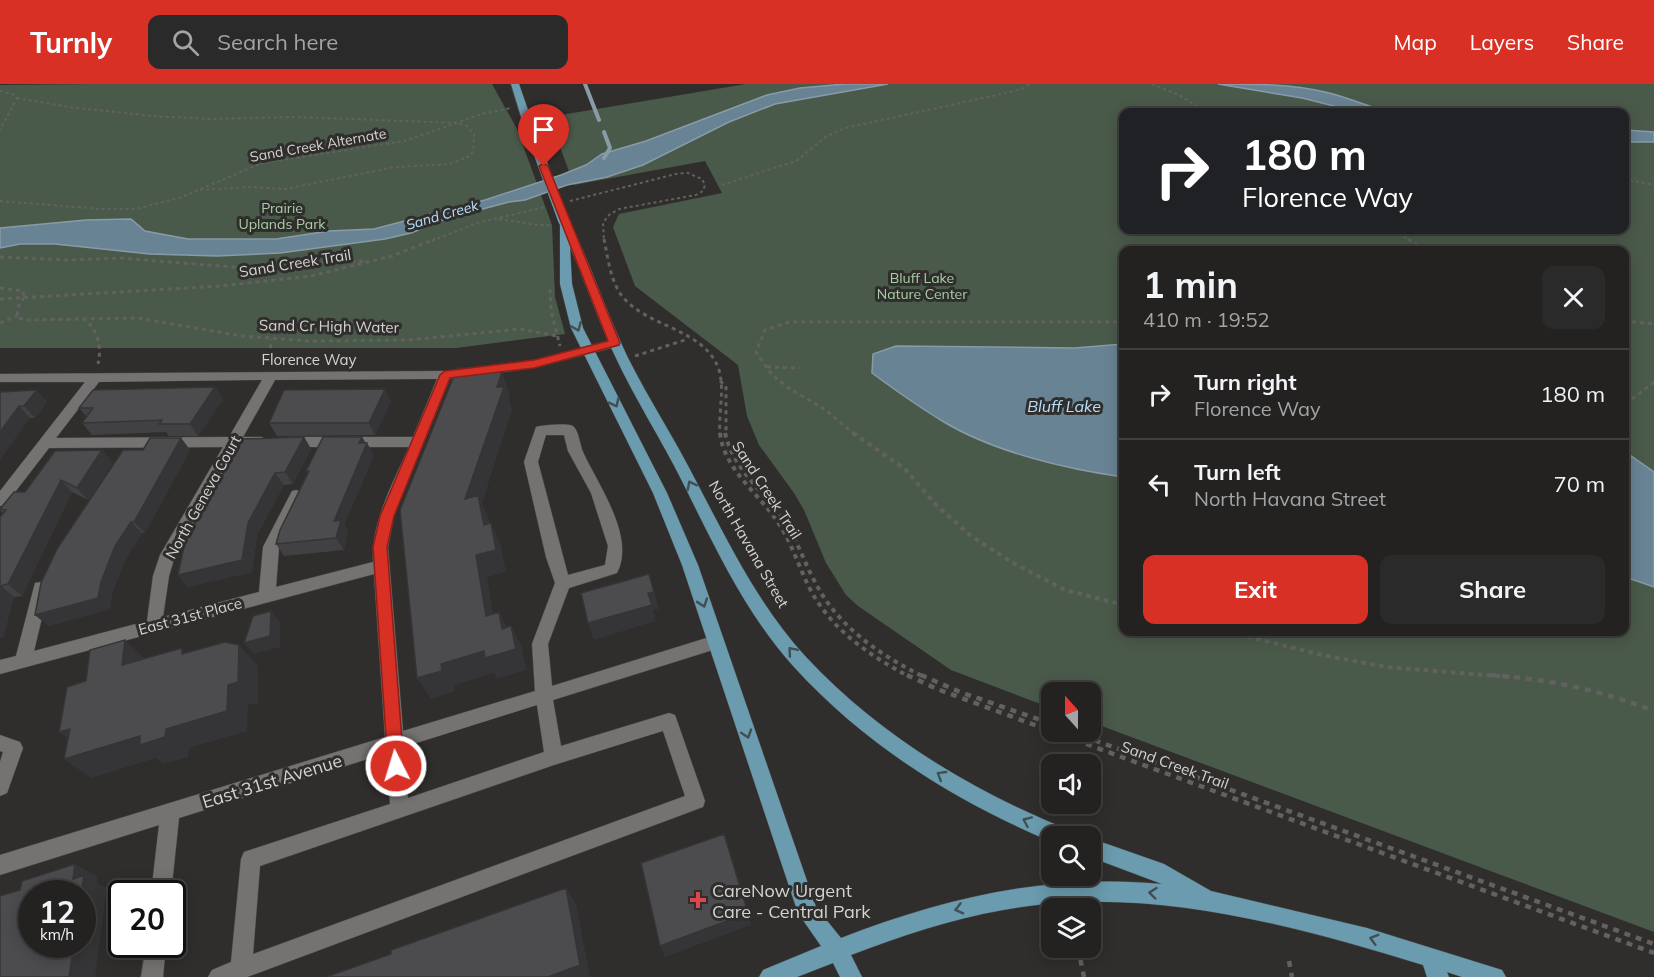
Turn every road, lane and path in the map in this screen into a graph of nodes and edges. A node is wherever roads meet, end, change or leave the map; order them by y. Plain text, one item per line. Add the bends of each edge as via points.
1 (514, 84) edge
2 (1029, 84) edge
3 (1152, 84) edge
4 (0, 91) edge
5 (17, 99) junction
6 (512, 108) dead end
7 (1200, 108) edge
8 (460, 122) junction
9 (0, 130) edge
10 (1629, 180) edge
11 (722, 185) dead end
12 (1654, 185) edge
13 (200, 190) junction
14 (0, 201) edge
15 (563, 203) dead end
16 (552, 205) dead end
17 (495, 218) junction
18 (558, 222) junction
19 (1400, 234) edge
20 (1419, 246) edge
21 (0, 257) edge
22 (376, 261) junction
23 (0, 288) edge
24 (24, 297) junction
25 (0, 299) edge
26 (17, 316) junction
27 (82, 318) junction
28 (1629, 321) edge
29 (1119, 322) edge
30 (0, 323) edge
31 (1654, 324) edge
32 (271, 338) junction
33 (557, 338) dead end
34 (688, 339) junction
35 (615, 343) junction
36 (589, 350) junction
37 (640, 355) dead end
38 (766, 367) junction
39 (800, 368) dead end
40 (272, 375) junction
41 (445, 375) junction
42 (96, 377) junction
43 (0, 378) edge
44 (720, 381) junction
45 (1654, 382) edge
46 (1632, 399) dead end
47 (136, 442) junction
48 (234, 442) junction
49 (418, 442) junction
50 (45, 443) junction
51 (123, 462) edge
52 (303, 484) edge
53 (0, 501) edge
54 (380, 566) junction
55 (48, 576) edge
56 (563, 583) junction
57 (267, 596) junction
58 (1119, 604) edge
59 (154, 626) junction
60 (1246, 636) edge
61 (716, 642) junction
62 (23, 661) junction
63 (0, 667) edge
64 (544, 696) junction
65 (1654, 711) edge
66 (1041, 720) edge
67 (1099, 742) edge
68 (0, 743) edge
69 (394, 744) junction
70 (554, 757) junction
71 (0, 787) edge
72 (400, 810) junction
73 (170, 813) junction
74 (1041, 827) edge
75 (1101, 851) edge
76 (0, 865) edge
77 (163, 880) edge
78 (1497, 888) junction
79 (1497, 897) junction
80 (1211, 901) junction
81 (1654, 944) edge
82 (838, 951) junction
83 (1654, 953) edge
84 (1430, 956) junction
85 (155, 958) edge
86 (1080, 958) edge
87 (1289, 961) dead end
88 (241, 969) junction
89 (153, 977) edge
90 (219, 977) edge
91 (770, 977) edge
92 (851, 977) edge
93 (1084, 977) edge
94 (1292, 977) edge
95 (1438, 977) edge
96 (1495, 977) edge

1 - 18 main road, North Havana Street, bridge
2 - 11 path via 1022,89 845,128 828,135 796,161
3 - 7 path
4 - 5 path
5 - 8 path via 209,119 295,117
5 - 9 path
6 - 8 path, Sand Creek Alternate
8 - 13 path, Sand Creek Alternate via 405,141 262,163
8 - 13 path via 474,135 473,151 450,164 395,167 285,189
10 - 12 path
13 - 14 path, Sand Creek Alternate via 160,204 125,210
15 - 34 path, Sand Creek Trail via 676,174 688,173 702,179 703,191 696,195 619,209 608,213 601,228 617,289 624,299
16 - 17 path, Sand Creek Trail
17 - 18 path via 535,226
17 - 22 path, Sand Creek Trail via 464,226
18 - 35 main road, North Havana Street
18 -> 36 main road, North Havana Street via 569,301
19 - 20 path
21 - 22 path via 120,258 233,267
22 - 24 path, Sand Creek Trail via 275,281
23 - 24 path via 23,291
24 - 25 path, Sand Creek Trail
24 - 26 path
26 - 27 path, Sand Cr High Water via 26,322
26 - 30 path
27 - 32 path, Sand Cr High Water via 156,320
27 - 42 path via 93,328 98,340
28 - 31 path
29 - 38 path via 789,322 769,326 760,333 756,352
32 - 33 path, Sand Cr High Water via 434,338 514,328 546,332
32 - 40 path via 263,366
34 - 37 path
34 - 44 path, Sand Creek Trail via 711,356
35 - 36 street, Florence Way
74 -> 35 main road, North Havana Street via 916,760 868,726 801,662 773,628 743,580
36 - 41 street, Florence Way via 515,368
36 -> 61 main road, North Havana Street via 660,493
38 - 39 path
38 - 58 path via 790,389 826,410 906,469 936,505 971,536 1065,590
40 - 41 street, Florence Way
40 - 42 street, Florence Way
40 - 48 street, North Geneva Court
41 - 49 street
42 - 43 street, Florence Way
42 - 50 street
44 - 66 path via 726,386 725,430 732,453 783,518 815,585 845,623 863,640 912,671
44 - 79 path, Sand Creek Trail via 719,430 728,456 783,530 814,597 869,654 937,689
45 - 46 path
47 - 48 street
47 - 50 street
47 - 51 street
48 - 49 street via 322,447
48 - 59 street, North Geneva Court via 168,555
49 - 54 street via 387,516
50 - 53 street
52 - 57 street via 271,547
54 - 57 street, East 31st Place
54 - 69 street
55 - 62 street
56 - 56 street via 531,462 541,430 569,430 575,451 598,493 616,546 612,569
56 - 64 street via 540,644
57 - 59 street, East 31st Place
59 - 62 street, East 31st Place
60 - 65 path via 1386,667 1528,678 1613,695
61 - 64 street, East 31st Avenue
61 -> 82 main road, North Havana Street via 808,912
62 - 63 street, East 31st Place
64 - 69 street, East 31st Avenue
64 - 70 street
67 - 78 path
68 - 71 street via 14,748
69 - 72 street
69 - 73 street, East 31st Avenue
70 - 72 street
70 - 88 street via 669,721 696,801
72 - 88 street via 251,859
73 - 76 street, East 31st Avenue
73 - 77 street
75 - 80 main road via 1157,871
78 - 79 path
78 - 81 path
79 - 83 path, Sand Creek Trail
80 -> 82 main road via 1141,892 1079,892 1009,899 927,918
84 -> 80 main road
82 - 91 main road
82 - 92 main road, North Havana Street
84 - 95 main road
84 - 96 main road
85 - 89 street
86 - 93 path
87 - 94 path
88 - 90 street

